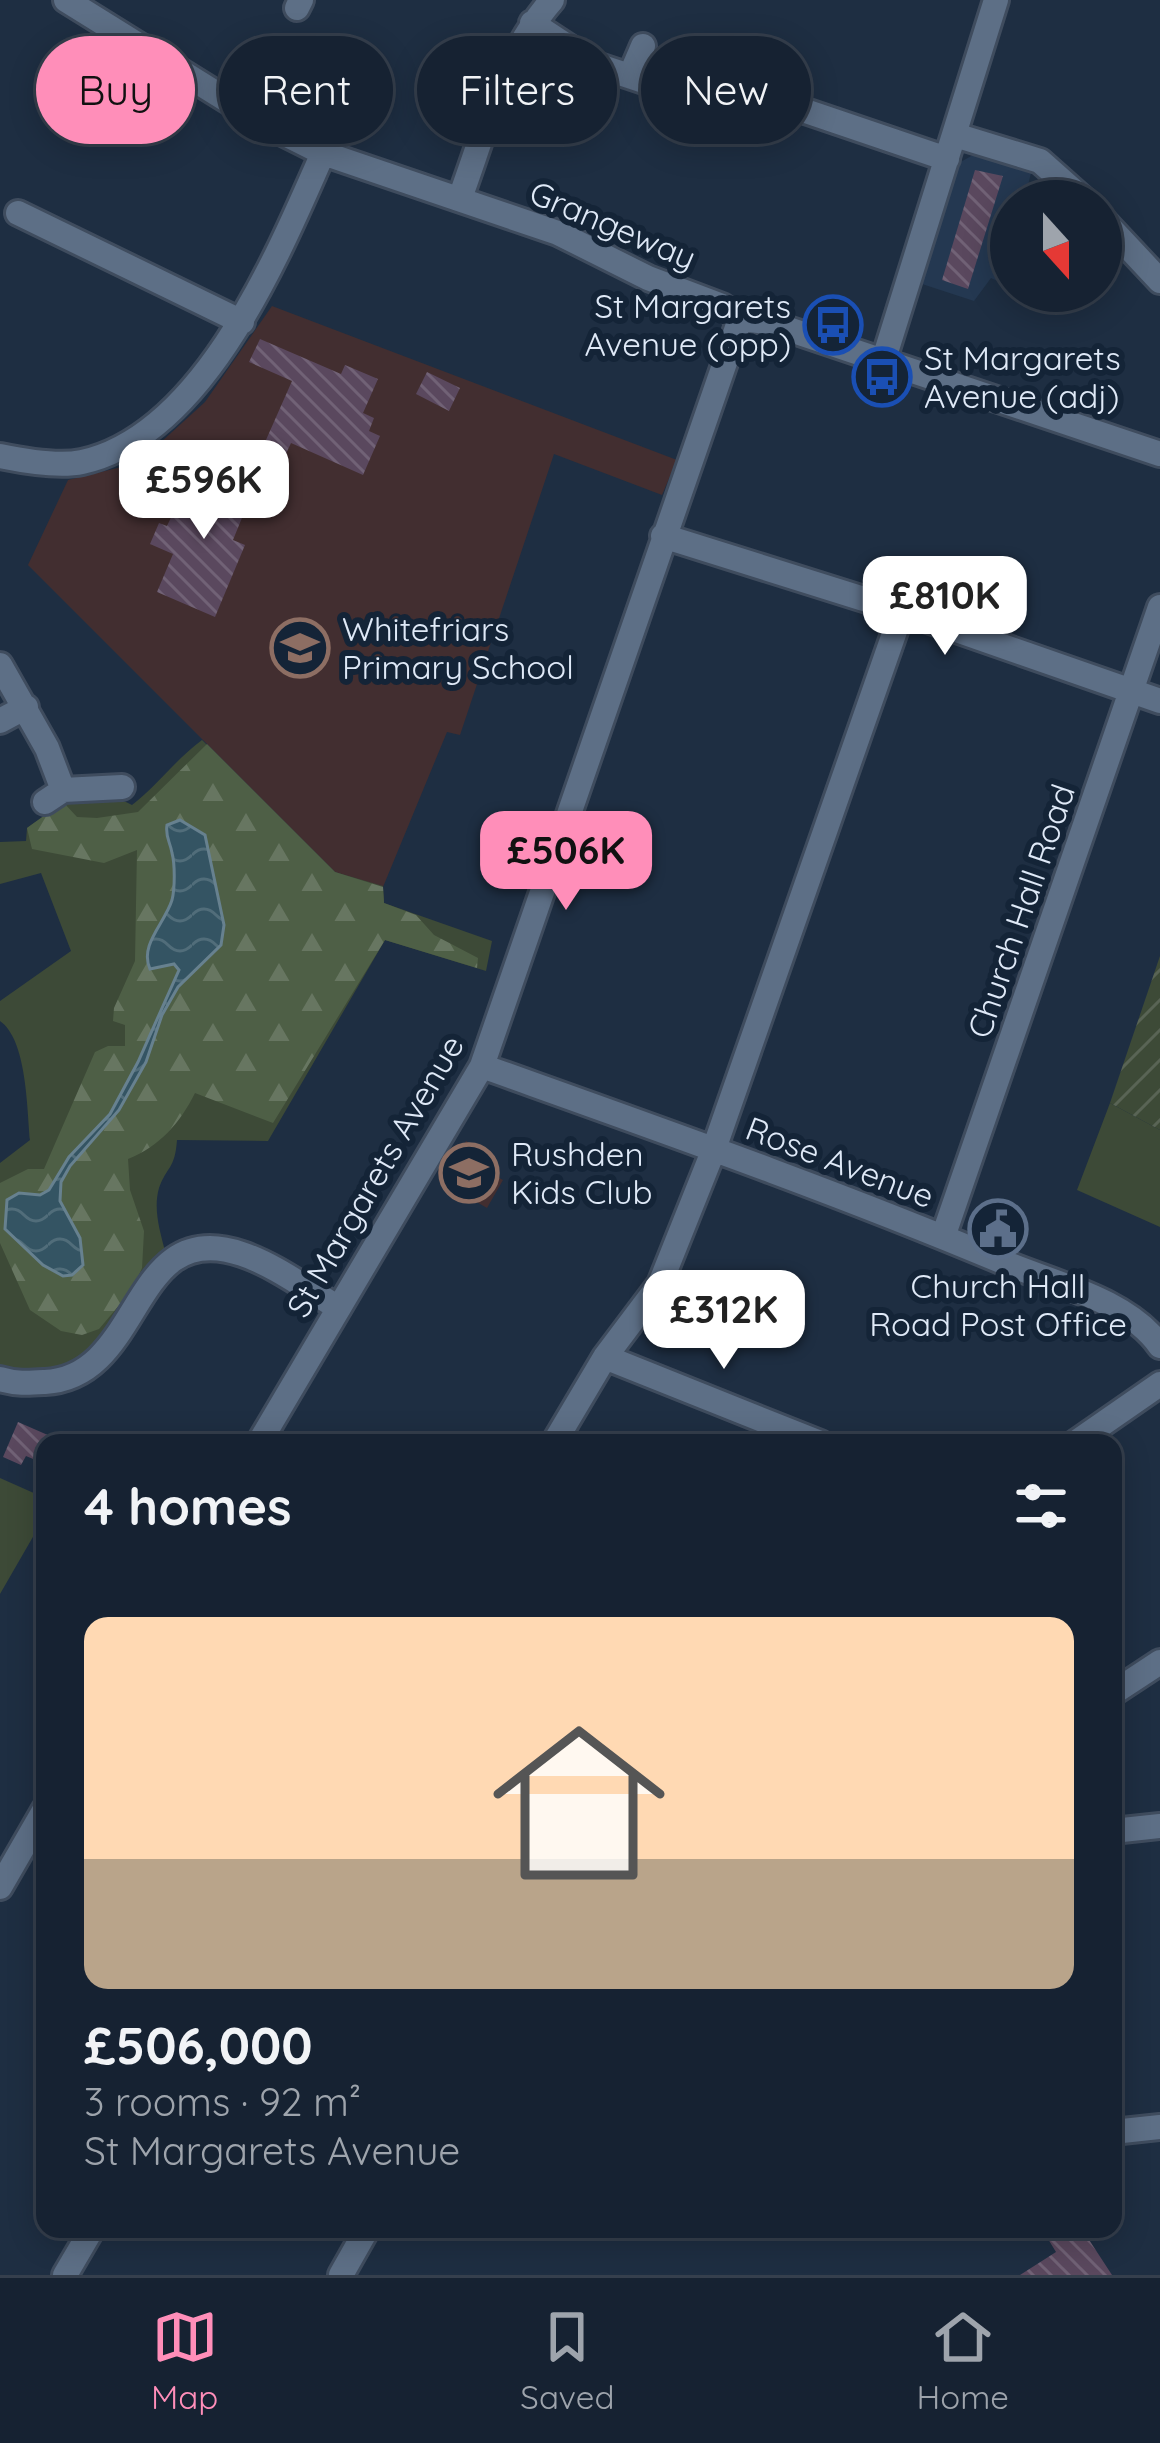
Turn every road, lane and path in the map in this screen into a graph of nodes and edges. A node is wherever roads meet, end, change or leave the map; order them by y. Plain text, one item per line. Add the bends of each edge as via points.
1 (66, 0) edge
2 (552, 0) edge
3 (996, 0) edge
4 (532, 23) junction
5 (641, 51) edge
6 (631, 74) junction
7 (641, 78) edge
8 (811, 111) edge
9 (951, 147) junction
10 (323, 153) junction
11 (1061, 180) edge
12 (460, 198) junction
13 (18, 213) dead end
14 (1122, 239) edge
15 (1158, 276) edge
16 (740, 319) junction
17 (242, 322) junction
18 (883, 362) junction
19 (1160, 454) edge
20 (0, 456) edge
21 (662, 536) junction
22 (1160, 607) edge
23 (902, 610) junction
24 (0, 665) edge
25 (1132, 692) junction
26 (1160, 701) edge
27 (26, 707) junction
28 (0, 721) edge
29 (122, 787) dead end
30 (482, 1066) junction
31 (714, 1149) junction
32 (943, 1237) junction
33 (339, 1307) junction
34 (1160, 1346) edge
35 (605, 1357) junction
36 (0, 1379) edge
37 (1160, 1384) edge
38 (264, 1434) edge
39 (559, 1434) edge
40 (798, 1434) edge
41 (1088, 1434) edge
42 (1160, 1663) edge
43 (1122, 1688) edge
44 (36, 1825) edge
45 (1160, 1826) edge
46 (1122, 1830) edge
47 (0, 1887) edge
48 (1160, 2127) edge
49 (1122, 2131) edge
50 (87, 2238) edge
51 (362, 2238) edge
52 (65, 2275) edge
53 (341, 2275) edge

1 - 10 street, Grangeway
2 - 4 street
3 - 9 street
4 - 6 street via 596,65
4 - 12 street
5 - 6 street
6 - 7 street
8 - 9 street
9 - 11 street via 1040,161
9 - 18 street
10 - 12 street, Grangeway
10 - 17 street
12 - 16 street, Grangeway via 592,247
13 - 17 street
14 - 15 street
16 - 18 street, Grangeway
16 - 21 street, St Margarets Avenue
17 - 20 street via 191,390 140,438 81,462
18 - 19 street, Grangeway
21 - 23 street
21 - 30 street, St Margarets Avenue
22 - 25 street, Church Hall Road
23 - 25 street
23 - 31 street
24 - 27 street
25 - 26 street
25 - 32 street, Church Hall Road
27 - 28 street
27 - 29 street via 54,796
30 - 31 street, Rose Avenue
30 - 33 street, St Margarets Avenue
31 - 32 street, Rose Avenue
31 - 35 street via 660,1284
32 - 34 street, Rose Avenue via 1114,1309
33 - 36 street via 243,1254 207,1248 162,1265 100,1361 64,1382
33 - 38 street, St Margarets Avenue
35 - 39 street
35 - 40 street
37 - 41 street
42 - 43 street
44 - 47 street
45 - 46 street
48 - 49 street
50 - 52 street
51 - 53 street

